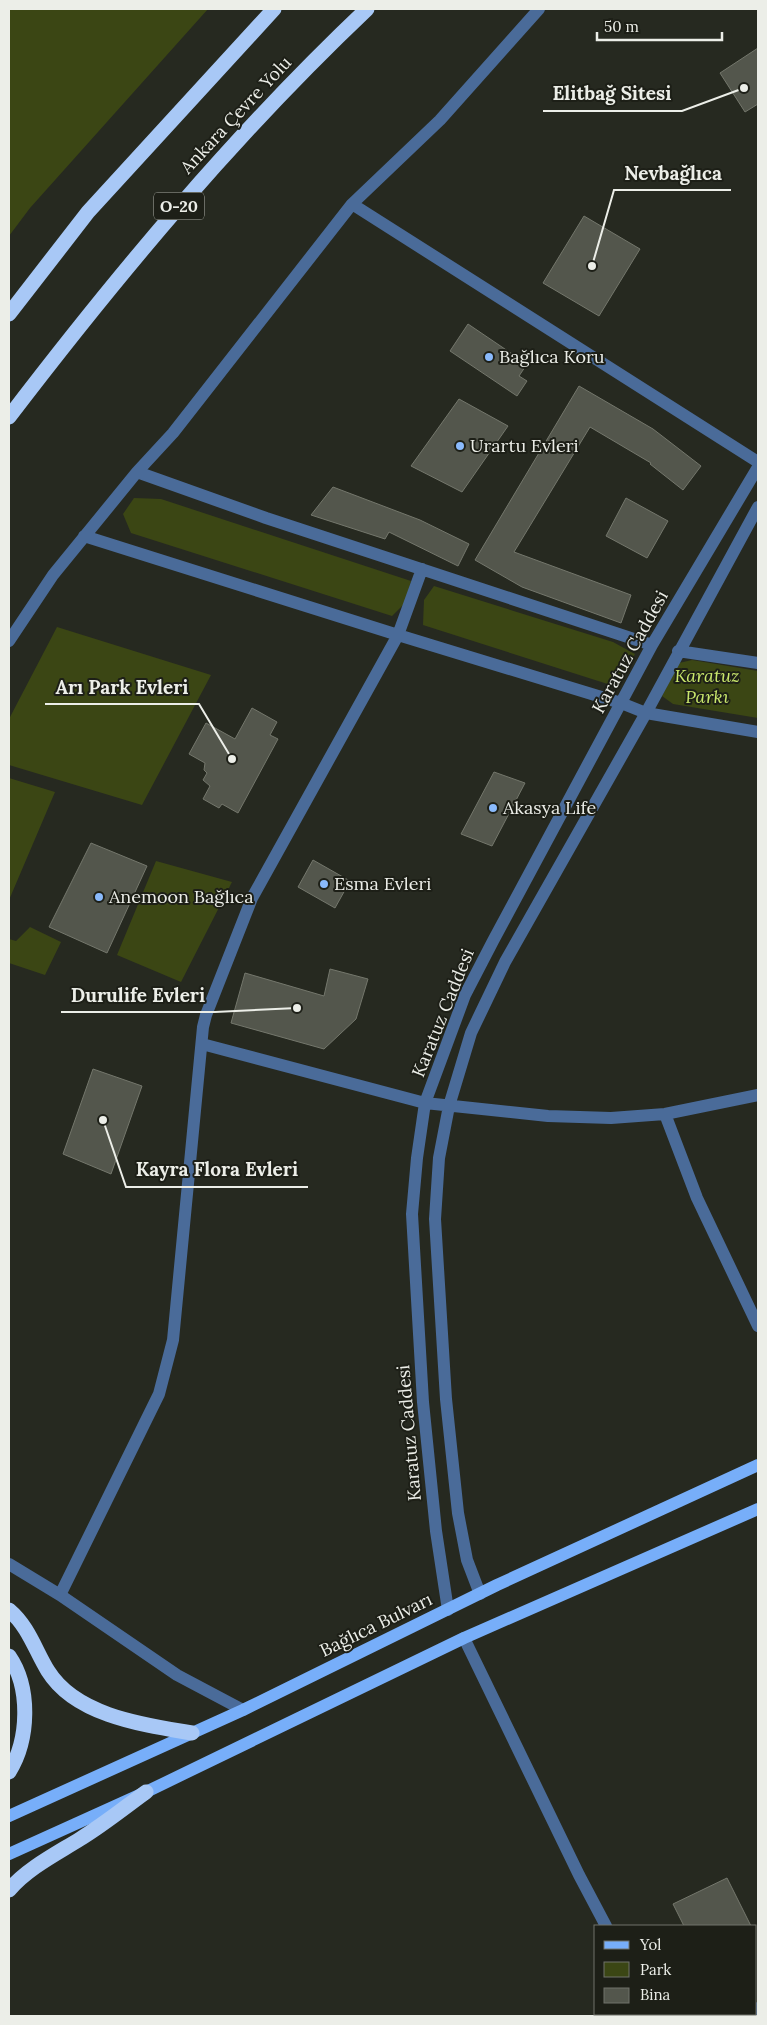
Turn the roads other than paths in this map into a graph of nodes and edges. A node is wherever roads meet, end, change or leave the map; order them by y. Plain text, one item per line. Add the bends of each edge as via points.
1 (274, 9) edge
2 (367, 9) edge
3 (539, 9) edge
4 (352, 204) junction
5 (9, 314) edge
6 (9, 417) edge
7 (758, 462) edge
8 (758, 467) edge
9 (137, 472) junction
10 (758, 507) edge
11 (84, 536) junction
12 (422, 569) junction
13 (398, 635) junction
14 (9, 641) edge
15 (652, 645) junction
16 (678, 651) junction
17 (758, 663) edge
18 (621, 703) junction
19 (646, 713) junction
20 (758, 732) edge
21 (202, 1044) junction
22 (758, 1095) edge
23 (425, 1103) junction
24 (449, 1106) junction
25 (664, 1114) junction
26 (758, 1326) edge
27 (758, 1465) edge
28 (758, 1508) edge
29 (9, 1564) edge
30 (480, 1594) junction
31 (60, 1595) junction
32 (9, 1610) edge
33 (448, 1610) junction
34 (464, 1638) junction
35 (9, 1656) edge
36 (243, 1710) junction
37 (192, 1733) junction
38 (9, 1772) edge
39 (146, 1792) junction
40 (9, 1816) edge
41 (9, 1854) edge
42 (9, 1890) edge
43 (605, 1925) edge

1 - 5 highway via 88,212
2 - 6 highway, Ankara Çevre Yolu / O-20 via 304,69 157,231 80,323
3 - 4 street via 440,120
4 - 7 street
4 - 9 street via 173,433
8 - 15 street, Karatuz Caddesi
9 - 11 street
9 - 12 street
10 - 16 street, Karatuz Caddesi
11 - 13 street
11 - 14 street via 52,574
12 - 13 street
12 - 15 street
13 - 18 street
13 - 21 street via 252,898 206,1015
15 - 18 street, Karatuz Caddesi
16 - 17 street
16 - 19 street, Karatuz Caddesi
18 - 19 street
18 - 23 street, Karatuz Caddesi via 465,995
19 - 20 street
19 - 24 street, Karatuz Caddesi via 501,970 472,1033
21 - 23 street
21 - 31 street via 173,1340 167,1368 160,1394
22 - 25 street
23 - 24 street
23 - 33 street, Karatuz Caddesi via 412,1214 424,1412
24 - 25 street via 548,1116 611,1118
24 - 30 street, Karatuz Caddesi via 439,1158 435,1219 446,1399 458,1513 467,1560
25 - 26 street via 697,1198
27 - 30 main road, Bağlıca Bulvarı
28 - 34 main road
29 - 31 street
30 - 33 main road, Bağlıca Bulvarı
31 - 36 street via 177,1675
32 - 37 highway via 35,1643 48,1672 70,1694 107,1716
33 - 36 main road, Bağlıca Bulvarı
34 - 39 main road
34 - 43 street via 578,1875
35 - 38 highway via 15,1665 24,1697 24,1735
36 - 37 main road, Bağlıca Bulvarı
37 - 40 main road, Bağlıca Bulvarı
39 - 41 main road
39 - 42 highway via 50,1857

